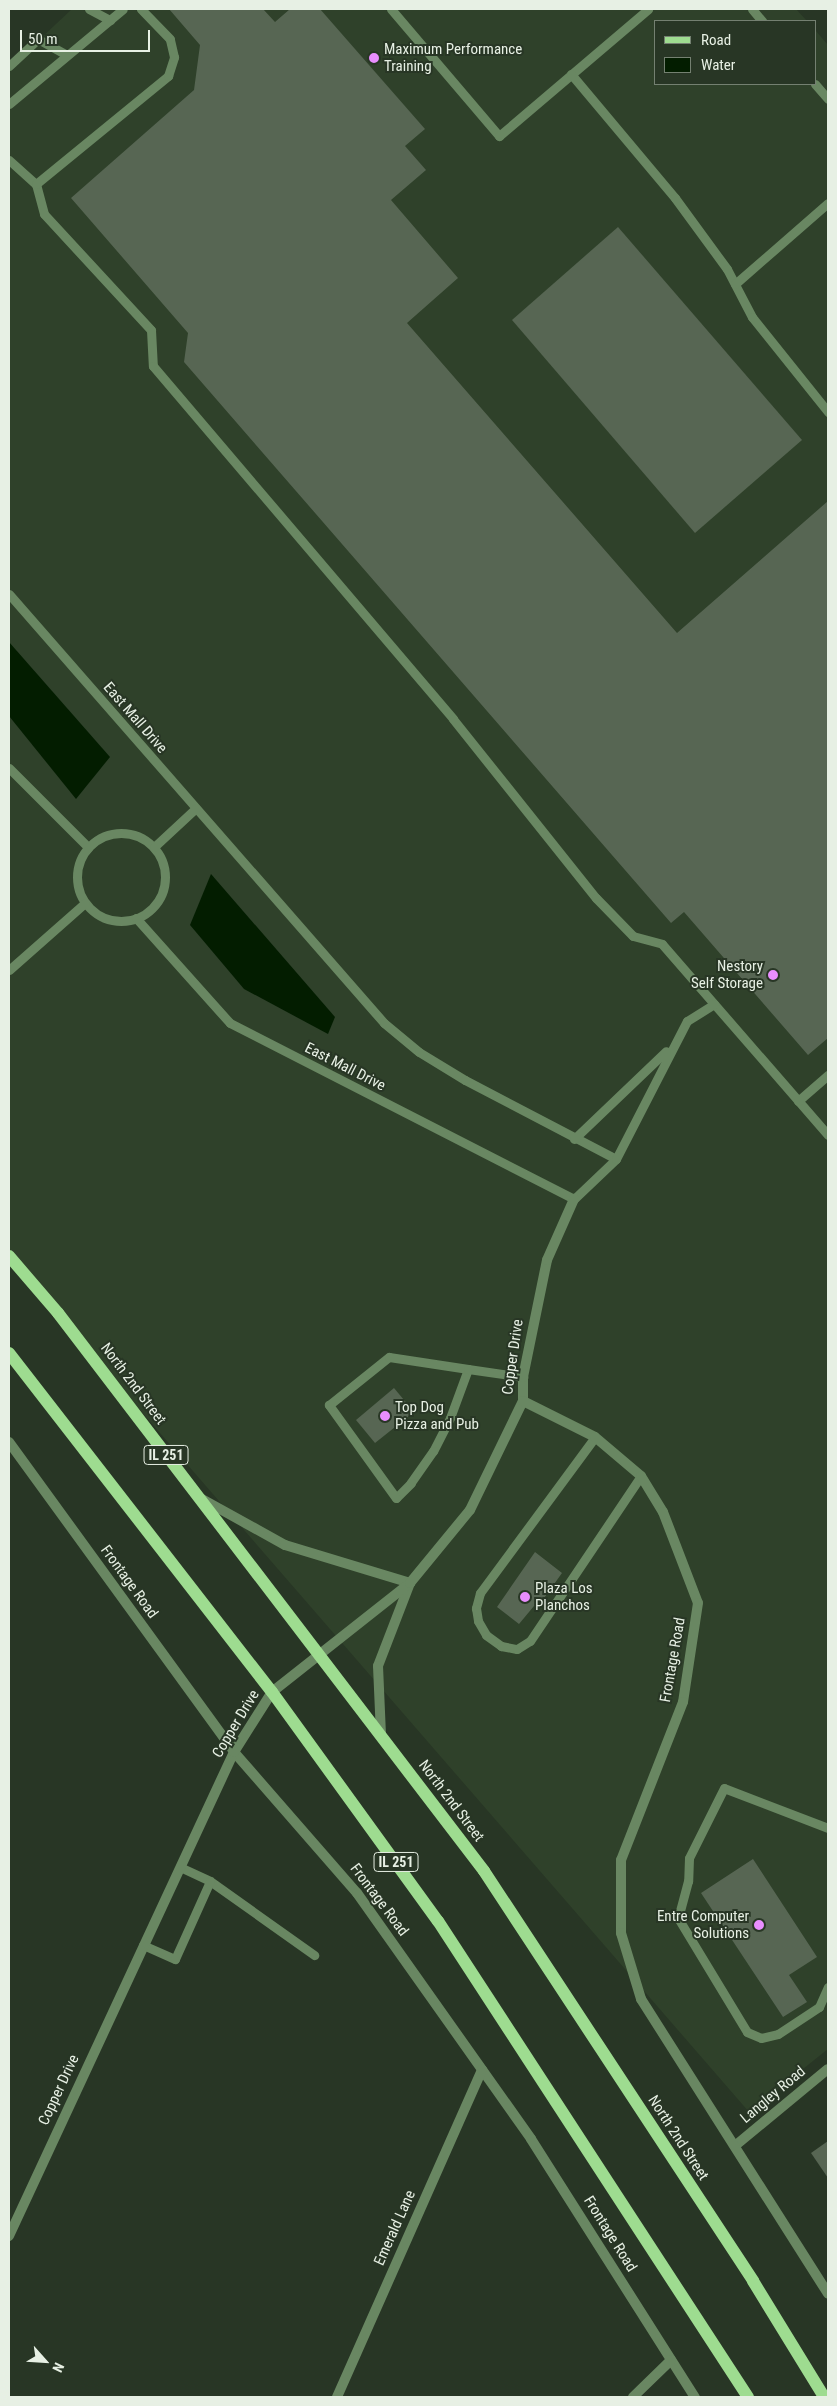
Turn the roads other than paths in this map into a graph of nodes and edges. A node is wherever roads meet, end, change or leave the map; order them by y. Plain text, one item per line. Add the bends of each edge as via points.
1 (89, 9) edge
2 (123, 9) edge
3 (141, 9) edge
4 (391, 9) edge
5 (648, 9) edge
6 (752, 9) edge
7 (110, 20) junction
8 (761, 20) edge
9 (67, 56) junction
10 (9, 66) edge
11 (571, 74) junction
12 (816, 85) edge
13 (828, 99) edge
14 (9, 104) edge
15 (9, 160) edge
16 (36, 184) junction
17 (828, 202) edge
18 (735, 284) junction
19 (828, 412) edge
20 (9, 594) edge
21 (9, 768) edge
22 (196, 808) junction
23 (88, 847) junction
24 (154, 847) junction
25 (85, 903) junction
26 (136, 918) junction
27 (9, 970) edge
28 (714, 1004) junction
29 (671, 1046) junction
30 (828, 1075) edge
31 (798, 1101) junction
32 (828, 1135) edge
33 (574, 1140) junction
34 (616, 1160) junction
35 (574, 1199) junction
36 (9, 1256) edge
37 (9, 1352) edge
38 (468, 1369) junction
39 (523, 1377) junction
40 (523, 1401) junction
41 (596, 1437) junction
42 (9, 1442) edge
43 (641, 1476) junction
44 (198, 1497) junction
45 (410, 1583) junction
46 (320, 1656) junction
47 (272, 1692) junction
48 (381, 1735) junction
49 (234, 1752) junction
50 (828, 1828) edge
51 (180, 1867) junction
52 (210, 1881) junction
53 (143, 1945) junction
54 (314, 1954) dead end
55 (828, 1987) edge
56 (828, 2069) edge
57 (482, 2070) junction
58 (736, 2145) junction
59 (9, 2236) edge
60 (828, 2294) edge
61 (671, 2360) junction
62 (337, 2397) edge
63 (633, 2397) edge
64 (695, 2397) edge
65 (748, 2397) edge
66 (824, 2397) edge

1 - 7 lane
2 - 7 lane
3 - 16 lane via 170,39 174,58 168,76
4 - 11 lane via 499,136
5 - 11 lane
6 - 8 lane
7 - 9 lane
9 - 10 lane via 38,39
9 - 14 lane
11 - 18 lane via 675,198
12 - 13 lane
15 - 16 lane
16 - 28 lane via 44,214 151,330 153,366 453,719 596,898 633,936 662,944
17 - 18 lane
18 - 19 lane via 752,317
20 - 22 lane, East Mall Drive
21 - 23 lane
22 - 24 lane
22 - 33 lane, East Mall Drive via 384,1023 419,1052
23 - 24 lane via 113,833 128,833
23 - 25 lane via 76,874 78,889
24 - 26 lane via 165,873 164,888 148,911
25 - 26 lane via 108,919
25 - 27 lane
26 - 35 lane, East Mall Drive via 230,1023
28 - 29 lane via 687,1021
28 - 31 lane
29 - 33 lane
29 - 34 lane
30 - 31 lane
31 - 32 lane
33 - 34 lane, East Mall Drive
34 - 35 lane
35 - 39 street, Copper Drive via 547,1260
36 - 44 main road, North 2nd Street / IL 251 via 58,1313
37 - 47 main road, IL 251
38 - 38 lane via 389,1357 329,1405 396,1498 411,1484 433,1451 450,1418
38 - 39 lane
39 - 40 street, Copper Drive
40 - 41 street, Frontage Road
40 - 45 street, Copper Drive via 470,1510
41 - 43 street, Frontage Road
41 - 43 lane via 480,1593 476,1608 478,1621 486,1635 501,1646 517,1649 530,1642
42 - 49 street, Frontage Road
43 - 58 street, Frontage Road via 663,1512 698,1603 683,1702 621,1860 621,1933 641,1999
44 - 45 street via 284,1545
44 - 46 main road, North 2nd Street / IL 251
45 - 46 street, Copper Drive
45 - 48 street via 378,1666
46 - 47 street, Copper Drive
46 - 48 main road, North 2nd Street / IL 251
47 - 49 street, Copper Drive
47 - 65 main road, IL 251 via 438,1921
48 - 66 main road, North 2nd Street / IL 251 via 484,1871 753,2281
49 - 51 street, Copper Drive
49 - 57 street, Frontage Road via 357,1893
50 - 55 lane via 724,1788 690,1858 688,1881 678,1918 747,2032 761,2038 778,2034 819,2008
51 - 52 lane
51 - 53 street, Copper Drive
52 - 53 lane via 175,1959
52 - 54 lane
53 - 59 street, Copper Drive
56 - 58 street, Langley Road
57 - 61 street, Frontage Road via 531,2138
57 - 62 street, Emerald Lane
58 - 60 street, Frontage Road
61 - 63 street
61 - 64 street, Frontage Road

